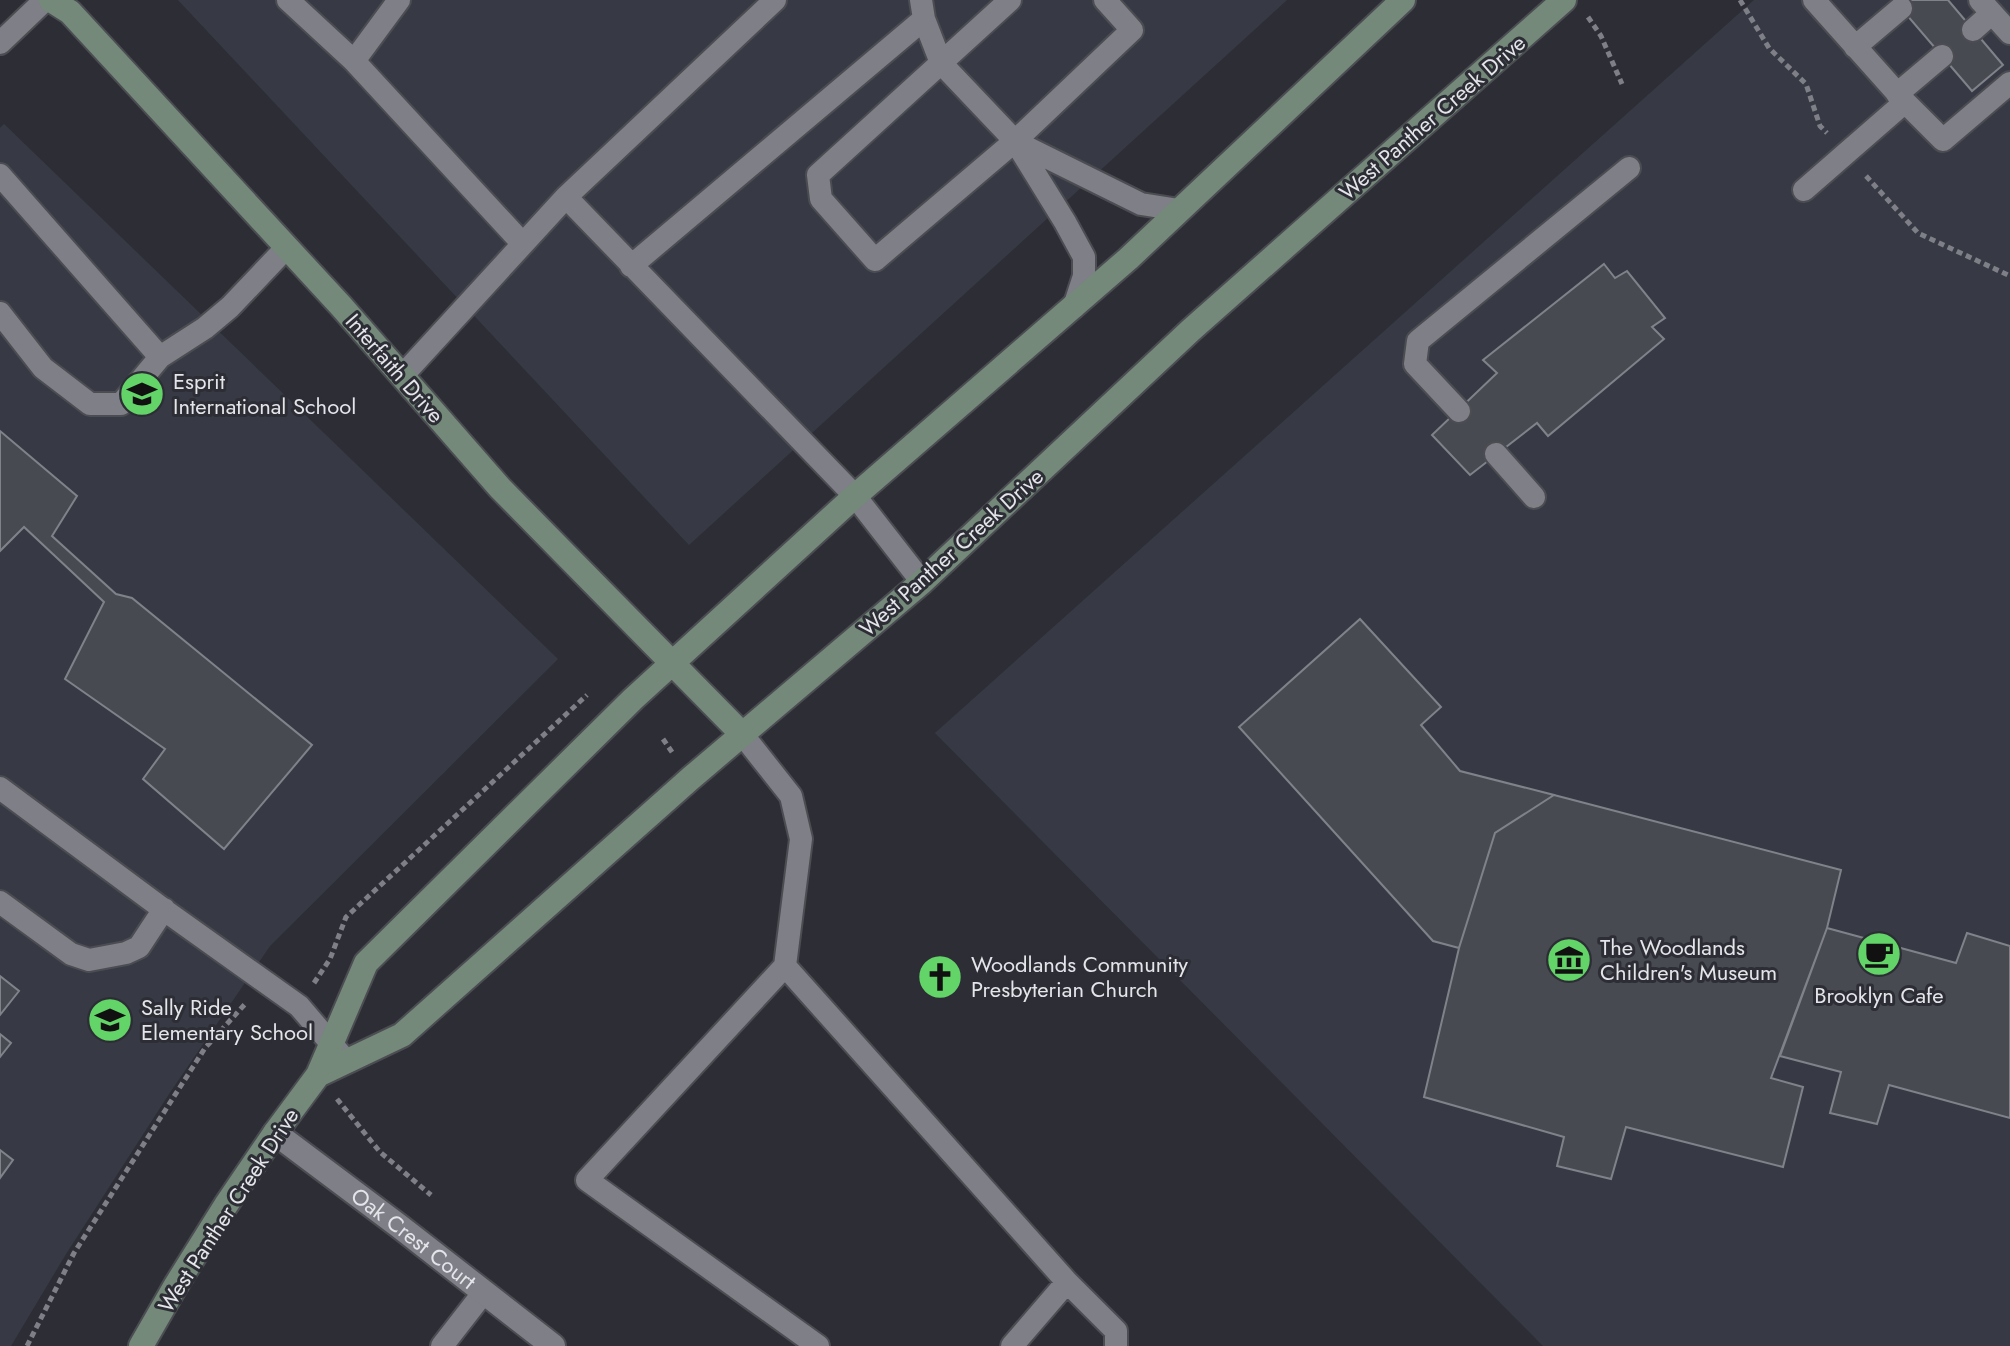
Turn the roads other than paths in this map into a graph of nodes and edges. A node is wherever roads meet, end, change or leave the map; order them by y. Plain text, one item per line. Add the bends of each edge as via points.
1 (288, 0) edge
2 (399, 0) edge
3 (775, 0) edge
4 (1010, 0) edge
5 (1105, 0) edge
6 (1403, 0) edge
7 (1814, 0) edge
8 (61, 3) edge
9 (1574, 6) edge
10 (1986, 7) edge
11 (1901, 8) dead end
12 (922, 9) edge
13 (1973, 30) dead end
14 (2010, 33) edge
15 (0, 43) edge
16 (1855, 47) junction
17 (1942, 56) dead end
18 (354, 61) junction
19 (941, 63) junction
20 (2010, 83) edge
21 (1901, 98) junction
22 (1015, 141) junction
23 (1629, 168) dead end
24 (0, 175) edge
25 (1804, 190) dead end
26 (566, 197) junction
27 (1179, 210) junction
28 (523, 244) junction
29 (287, 247) junction
30 (631, 266) junction
31 (1074, 307) junction
32 (0, 313) edge
33 (160, 357) junction
34 (402, 376) junction
35 (1459, 411) dead end
36 (1496, 454) dead end
37 (855, 496) junction
38 (1534, 497) dead end
39 (922, 582) junction
40 (673, 663) junction
41 (742, 734) junction
42 (0, 788) edge
43 (0, 902) edge
44 (164, 909) junction
45 (785, 966) junction
46 (339, 1054) junction
47 (275, 1133) junction
48 (1067, 1282) junction
49 (484, 1292) junction
50 (141, 1346) edge
51 (442, 1346) edge
52 (553, 1346) edge
53 (818, 1346) edge
54 (1012, 1346) edge
55 (1116, 1346) edge

1 - 18 lane
2 - 18 lane
3 - 26 lane
4 - 19 lane
5 - 22 lane via 1132,30
6 - 27 street
7 - 16 lane
8 - 15 lane
8 - 29 street, Interfaith Drive
9 - 39 street, West Panther Creek Drive via 1191,330
10 - 13 lane
10 - 14 lane
11 - 16 lane
12 - 19 lane
12 - 30 lane
16 - 21 lane
17 - 21 lane
18 - 28 lane
19 - 22 lane
19 - 22 lane via 818,175 821,199 875,260
20 - 21 lane via 1943,140
21 - 25 lane
22 - 27 lane via 1141,204
22 - 31 lane via 1084,257
23 - 35 lane via 1418,341 1415,364
24 - 33 lane
26 - 28 lane
26 - 30 lane
27 - 31 street
28 - 34 lane
29 - 33 lane via 230,307
29 - 34 street, Interfaith Drive
30 - 37 lane
31 - 37 street
32 - 33 lane via 43,368 90,404 121,404
34 - 40 street, Interfaith Drive via 500,488
36 - 38 lane
37 - 39 lane
37 - 40 street
39 - 41 street, West Panther Creek Drive
40 - 41 street, Interfaith Drive
40 - 46 street via 366,963
41 - 45 lane via 791,796 801,839
41 - 46 street, West Panther Creek Drive via 402,1035
42 - 44 lane
43 - 44 lane via 71,954 89,960 139,947
44 - 46 lane via 299,1006
45 - 48 lane
45 - 53 lane via 587,1180
46 - 47 street, West Panther Creek Drive
47 - 49 street, Oak Crest Court
47 - 50 street, West Panther Creek Drive
48 - 54 lane
48 - 55 lane via 1116,1331
49 - 51 lane
49 - 52 street, Oak Crest Court

